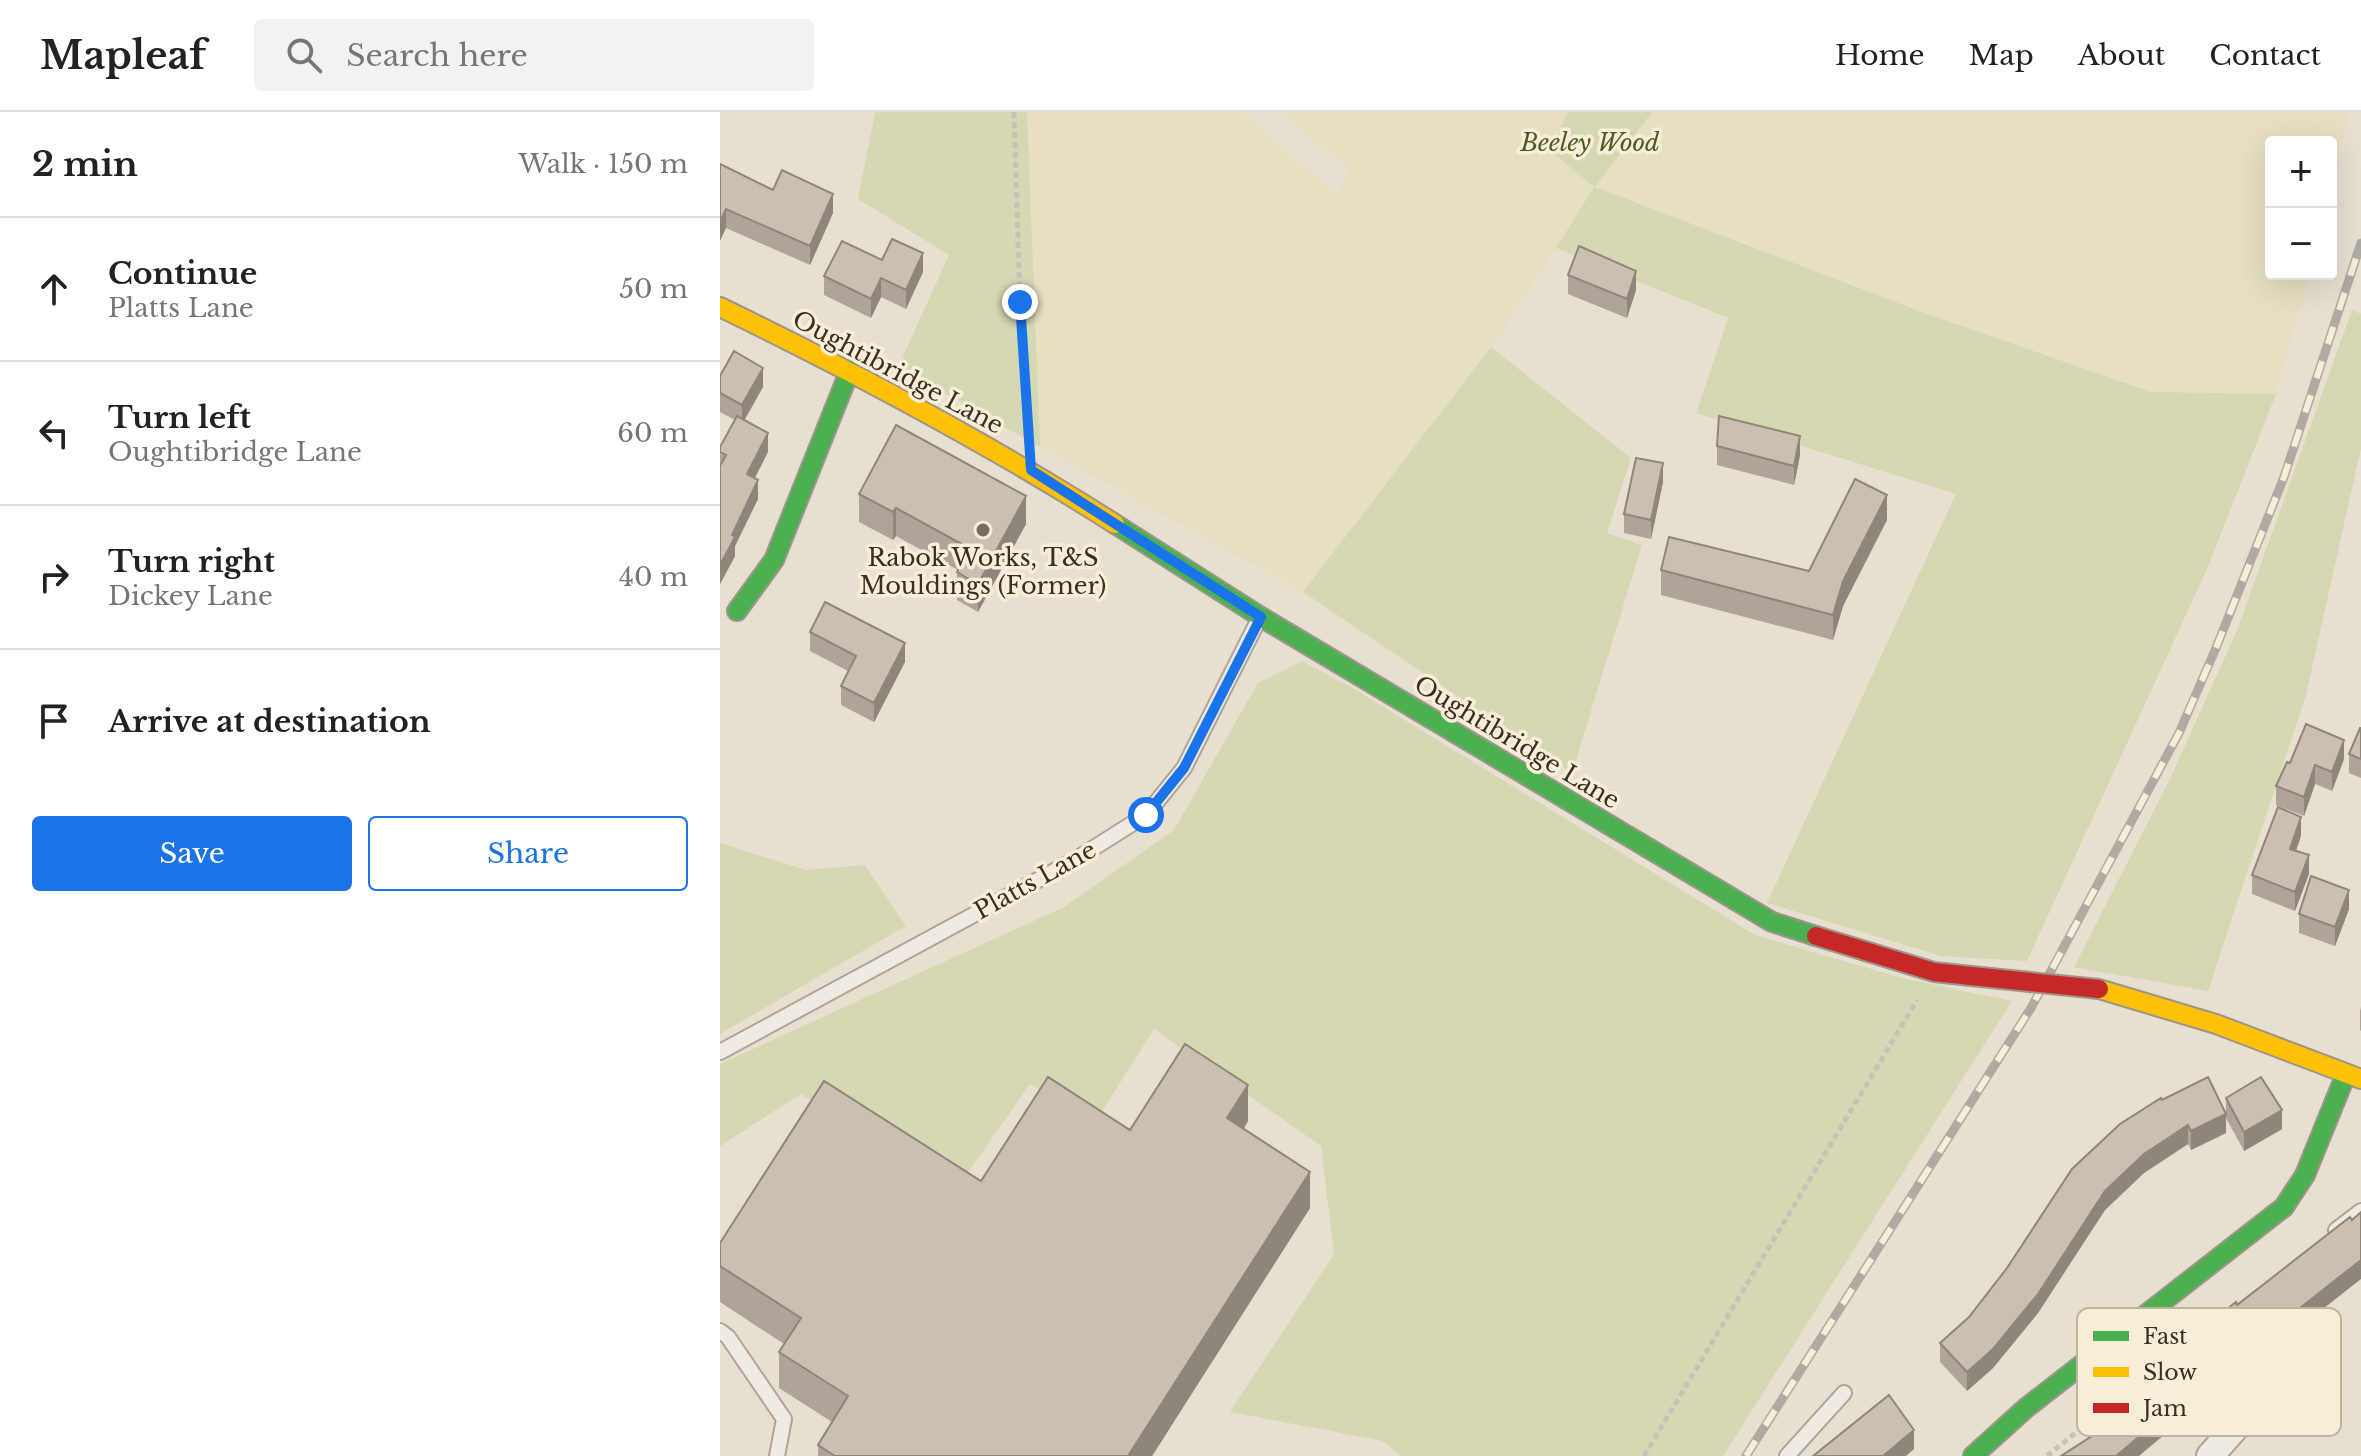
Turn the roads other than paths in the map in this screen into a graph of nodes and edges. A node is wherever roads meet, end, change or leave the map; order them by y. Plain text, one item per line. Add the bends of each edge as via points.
1 (720, 307) edge
2 (850, 370) junction
3 (728, 613) edge
4 (1261, 617) junction
5 (720, 1052) edge
6 (2353, 1077) edge
7 (2361, 1211) edge
8 (2325, 1238) edge
9 (2154, 1308) edge
10 (720, 1331) edge
11 (2077, 1368) edge
12 (1844, 1393) dead end
13 (2228, 1436) edge
14 (777, 1456) edge
15 (1787, 1456) edge
16 (1973, 1456) edge
17 (2210, 1456) edge

1 - 2 street, Oughtibridge Lane
2 - 3 street via 774,560
2 - 4 street, Oughtibridge Lane via 1031,470
4 - 5 lane, Platts Lane via 1184,768 1146,815 1073,861
4 - 6 street, Oughtibridge Lane, bridge via 1772,922 1934,972 2099,989 2216,1024
6 - 9 street via 2284,1207
7 - 8 lane
10 - 14 lane via 784,1419
11 - 16 street
12 - 15 lane
13 - 17 street

